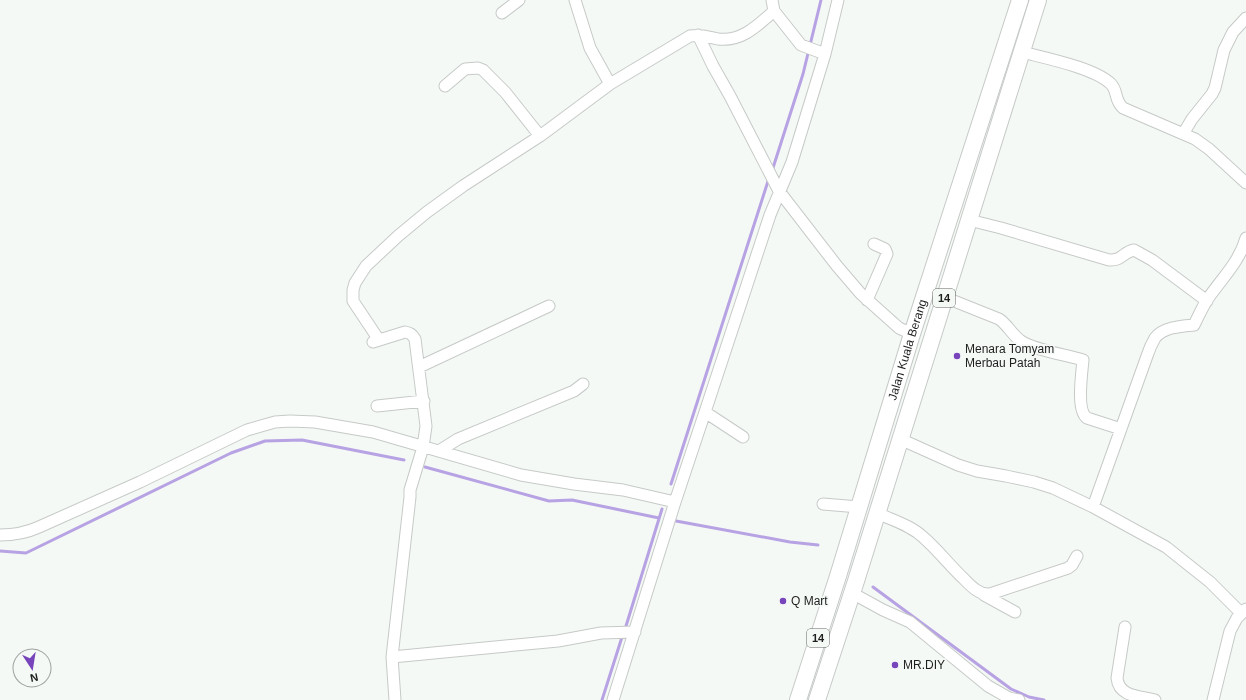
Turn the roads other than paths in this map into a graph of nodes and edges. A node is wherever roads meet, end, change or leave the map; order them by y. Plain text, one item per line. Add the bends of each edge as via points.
1 (519, 0) edge
2 (575, 0) edge
3 (838, 0) edge
4 (1020, 0) edge
5 (1038, 0) edge
6 (773, 5) edge
7 (502, 13) dead end
8 (1246, 18) edge
9 (1027, 34) junction
10 (698, 35) junction
11 (1003, 51) junction
12 (1022, 52) junction
13 (822, 54) junction
14 (610, 84) junction
15 (445, 86) dead end
16 (1183, 134) junction
17 (540, 136) junction
18 (1246, 183) edge
19 (778, 188) junction
20 (969, 220) junction
21 (1246, 238) edge
22 (874, 244) dead end
23 (944, 297) junction
24 (867, 300) junction
25 (1207, 301) junction
26 (549, 306) dead end
27 (912, 334) junction
28 (419, 367) junction
29 (583, 384) dead end
30 (424, 401) junction
31 (377, 406) dead end
32 (705, 412) junction
33 (1121, 429) junction
34 (743, 437) dead end
35 (900, 439) junction
36 (423, 447) junction
37 (440, 451) junction
38 (675, 502) junction
39 (823, 504) dead end
40 (859, 507) junction
41 (1093, 507) junction
42 (877, 513) junction
43 (0, 535) edge
44 (1076, 556) dead end
45 (852, 593) junction
46 (984, 595) junction
47 (1244, 611) edge
48 (1016, 612) dead end
49 (1125, 627) dead end
50 (635, 632) junction
51 (392, 657) junction
52 (395, 700) edge
53 (613, 700) edge
54 (798, 700) edge
55 (817, 700) edge
56 (1019, 700) edge
57 (1155, 700) edge
58 (1213, 700) edge

1 - 7 street
2 - 14 street via 590,48
3 - 13 street
4 - 11 highway, Jalan Kuala Berang / 14
5 - 9 highway, Jalan Kuala Berang / 14
6 - 10 street via 753,30 733,38
6 - 13 street via 801,45
8 - 16 street via 1233,32 1224,50 1212,94
9 - 11 highway via 1015,36
9 - 12 highway, Jalan Kuala Berang / 14
10 - 14 street via 682,40
10 - 19 street
11 - 27 highway, Jalan Kuala Berang / 14
12 - 16 street via 1099,76 1115,89 1117,102 1123,108
12 - 20 highway, Jalan Kuala Berang / 14
13 - 19 street via 792,162
14 - 17 street
15 - 17 street via 465,69 483,70 505,92
16 - 18 street via 1209,149
17 - 28 street via 428,212 366,266 355,283 353,301 376,341 400,333 410,333 415,339
19 - 24 street via 837,266
19 - 32 street
20 - 23 highway, Jalan Kuala Berang / 14
20 - 25 street via 1109,260 1118,260 1134,250 1152,260
21 - 25 street via 1237,260
22 - 24 street via 885,249 887,254
23 - 33 street via 999,319 1026,344 1083,360 1083,415
23 - 35 highway, Jalan Kuala Berang / 14
24 - 27 street via 899,328
25 - 33 street via 1194,325 1170,329 1155,338
26 - 28 street
27 - 40 highway, Jalan Kuala Berang / 14
28 - 30 street
29 - 37 street via 574,391 458,439
30 - 31 street
30 - 36 street via 426,426
32 - 34 street
32 - 38 street
33 - 41 street
35 - 41 street via 958,465 1047,486
35 - 42 highway, Jalan Kuala Berang / 14
36 - 37 street
36 - 43 street via 373,432 303,421 275,422 247,430 26,533
36 - 51 street via 410,490
37 - 38 street via 521,475 623,490
38 - 50 street
39 - 40 street
40 - 54 highway, Jalan Kuala Berang / 14
41 - 47 street via 1166,547
42 - 45 highway, Jalan Kuala Berang / 14
42 - 46 street via 923,536 956,572
44 - 46 street via 1068,568
45 - 55 highway, Jalan Kuala Berang / 14
45 - 56 street via 910,622 988,686 1009,698
46 - 48 street
47 - 58 street via 1230,631
49 - 57 street via 1118,684 1125,692
50 - 51 street via 601,633 558,642
50 - 53 street
51 - 52 street

